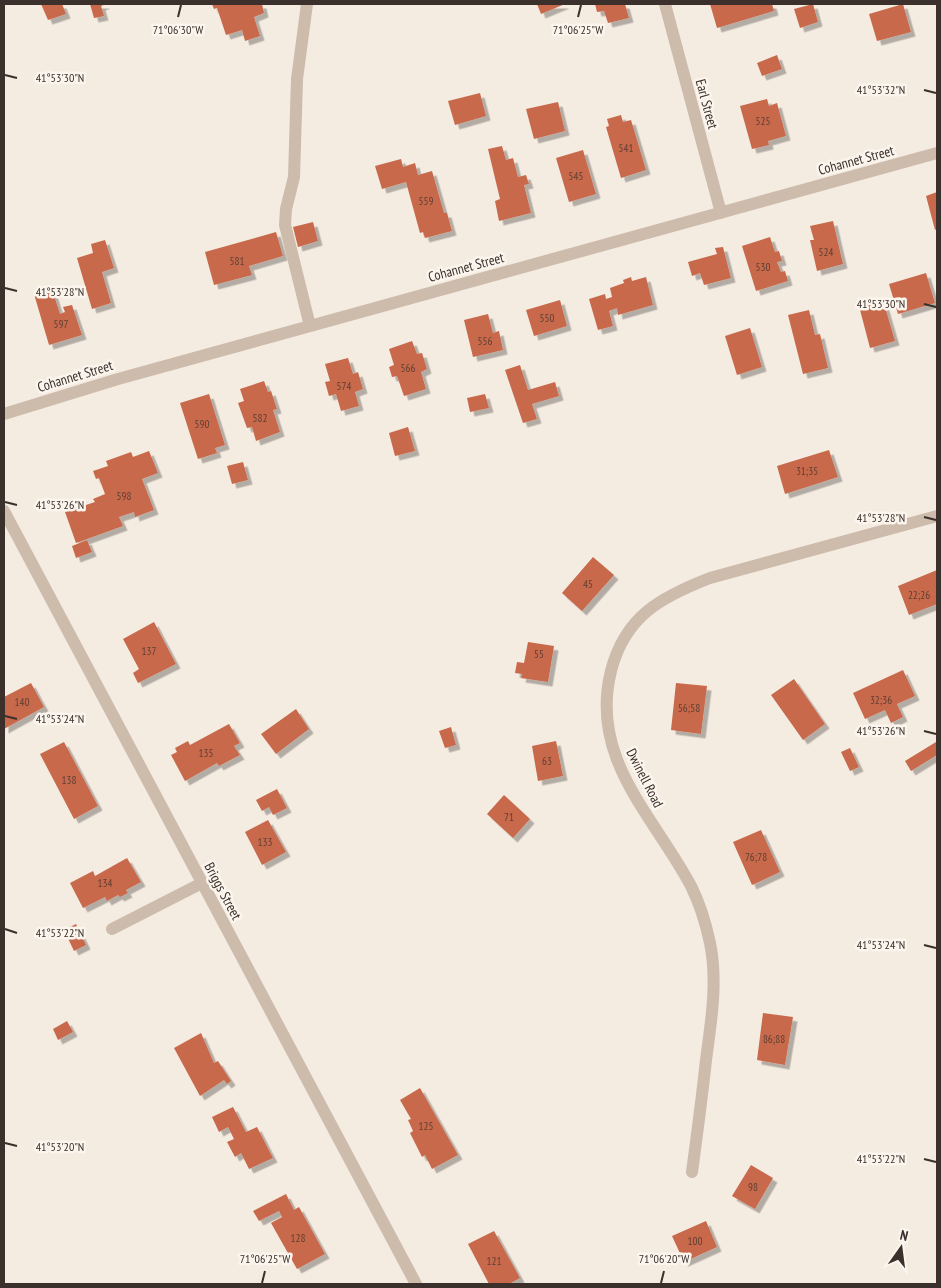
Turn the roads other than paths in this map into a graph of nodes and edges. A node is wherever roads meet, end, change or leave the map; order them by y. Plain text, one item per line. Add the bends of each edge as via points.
1 (307, 4) edge
2 (665, 4) edge
3 (937, 153) edge
4 (721, 213) junction
5 (310, 326) junction
6 (4, 414) edge
7 (4, 511) edge
8 (937, 516) edge
9 (202, 883) junction
10 (112, 929) dead end
11 (692, 1172) dead end
12 (416, 1284) edge

1 - 5 street via 297,79 294,177 286,209 286,225
2 - 4 street, Earl Street
3 - 4 street, Cohannet Street
4 - 5 street, Cohannet Street
5 - 6 street, Cohannet Street
7 - 9 street, Briggs Street
8 - 11 street, Dwinell Road via 686,587 643,614 627,632 616,654 609,679 607,705 615,756 639,804 692,888 710,945 713,1012
9 - 10 street
9 - 12 street, Briggs Street

